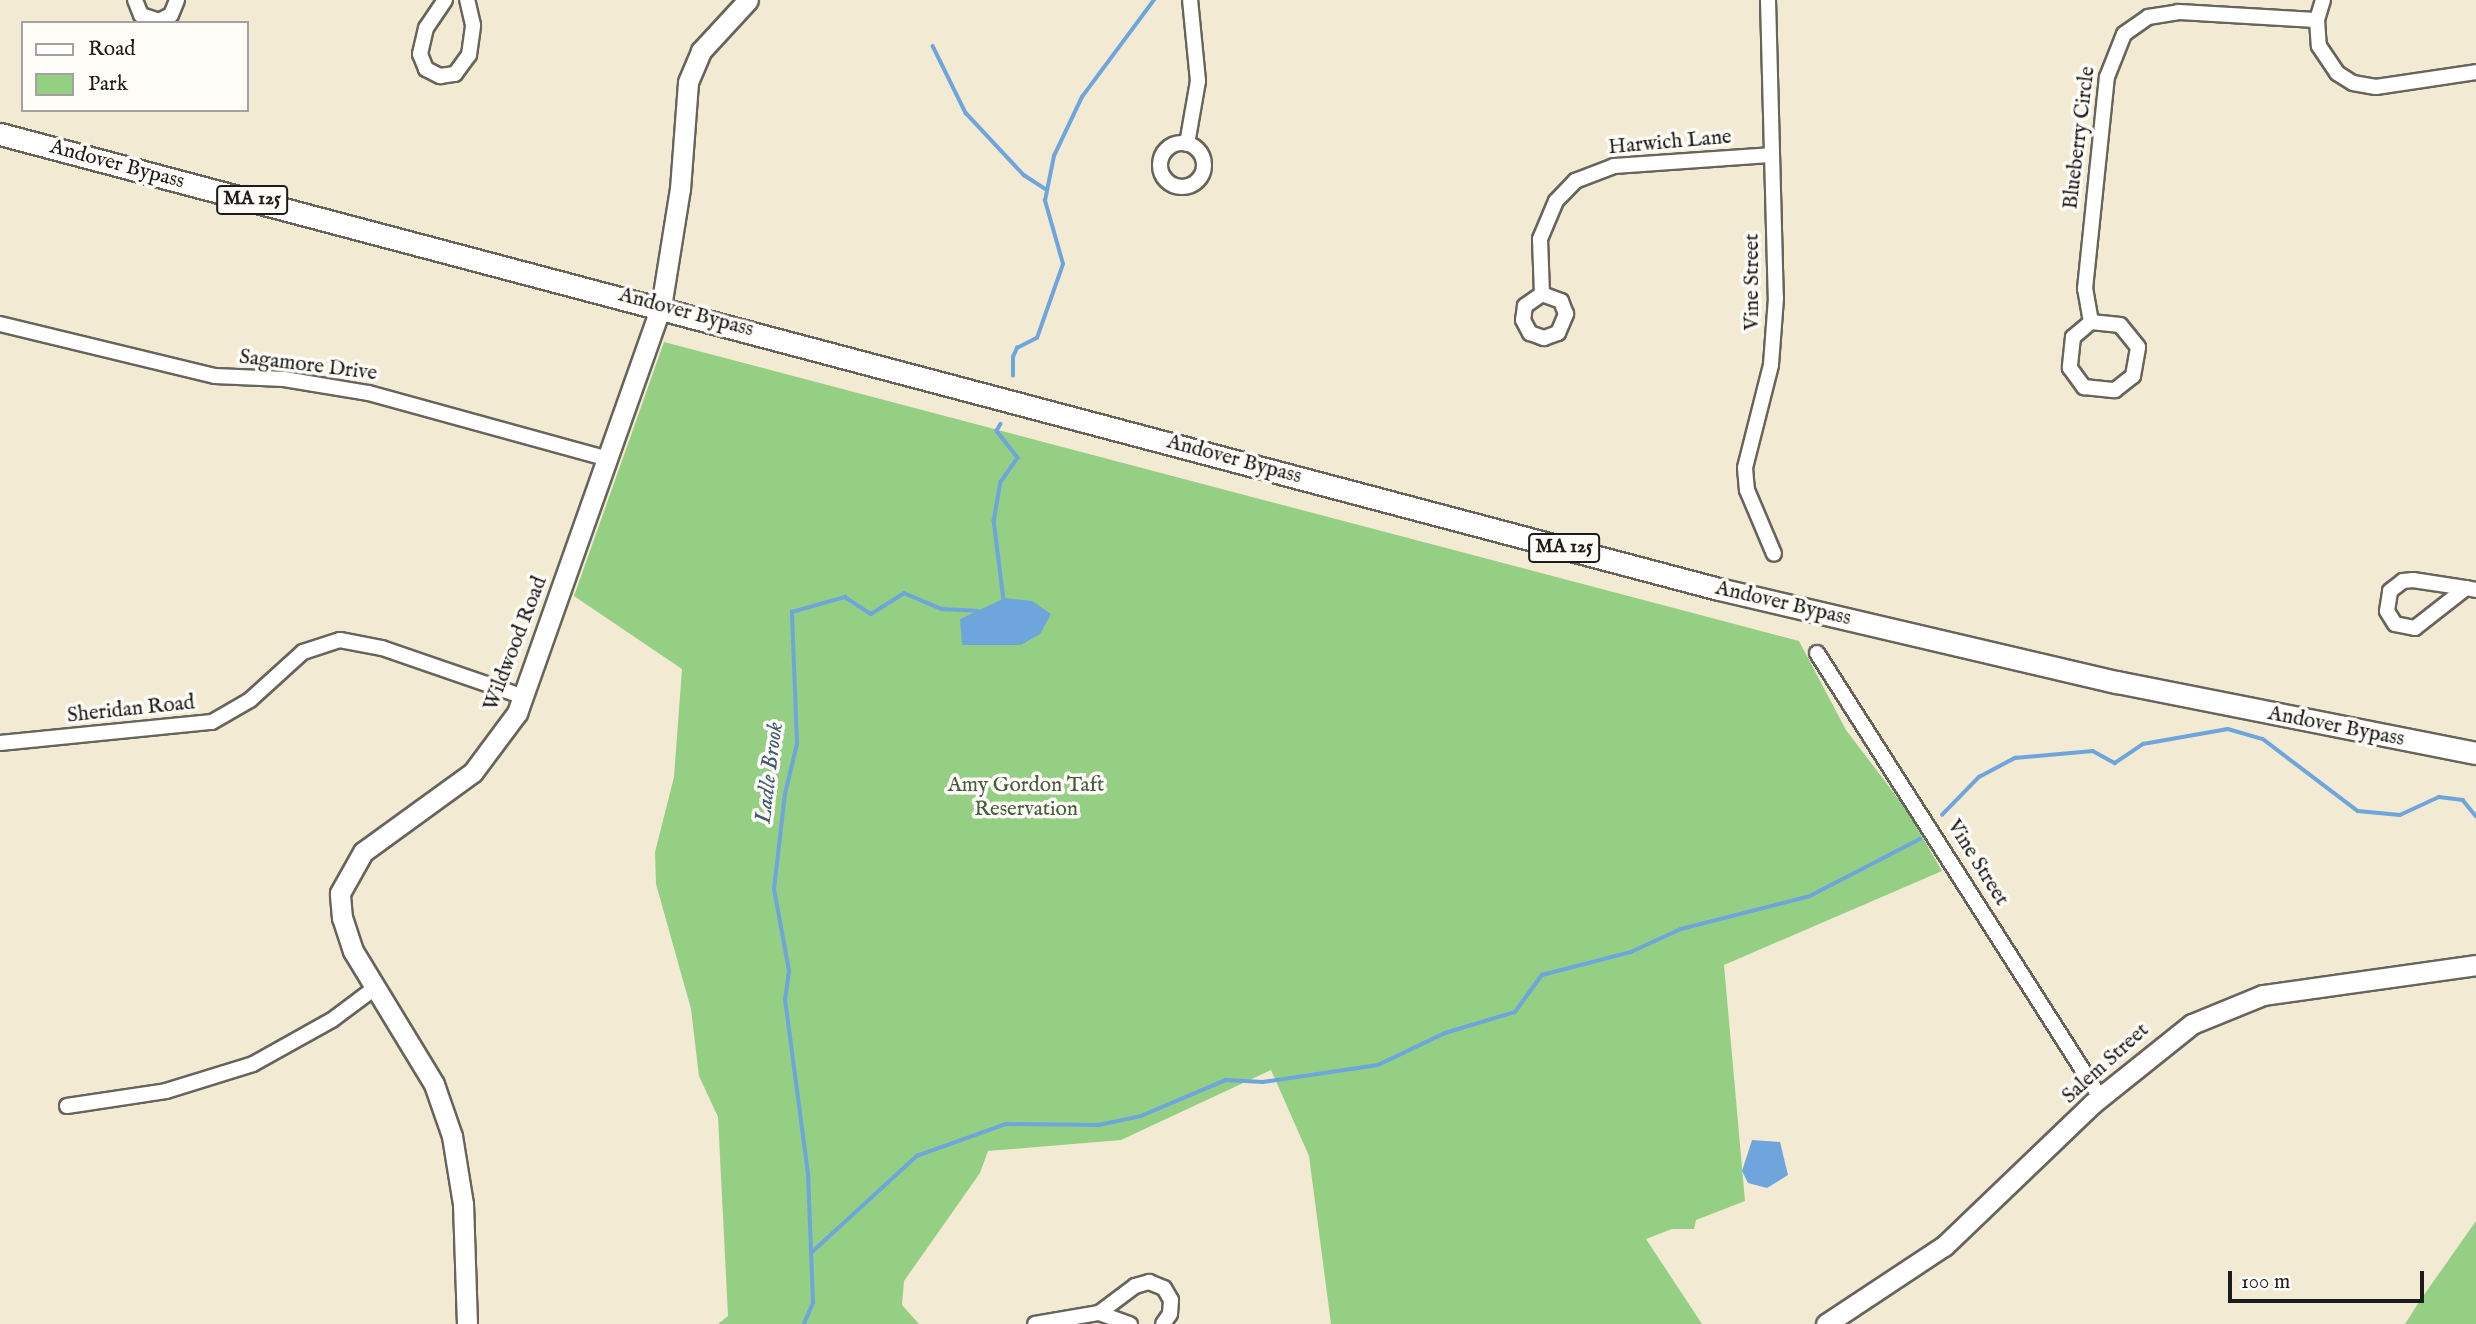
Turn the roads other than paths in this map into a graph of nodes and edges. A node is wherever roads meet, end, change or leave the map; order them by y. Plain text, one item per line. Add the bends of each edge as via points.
1 (135, 0) edge
2 (177, 0) edge
3 (445, 0) edge
4 (467, 0) edge
5 (748, 0) edge
6 (1191, 0) edge
7 (1768, 0) edge
8 (2323, 0) edge
9 (2316, 20) junction
10 (2476, 72) edge
11 (0, 134) edge
12 (1187, 144) dead end
13 (1770, 155) junction
14 (1542, 294) dead end
15 (661, 307) junction
16 (2091, 322) junction
17 (0, 324) edge
18 (608, 458) junction
19 (1774, 554) dead end
20 (2471, 589) edge
21 (1817, 653) dead end
22 (524, 697) junction
23 (0, 743) edge
24 (2476, 753) edge
25 (2476, 965) edge
26 (375, 988) junction
27 (2100, 1097) junction
28 (67, 1106) dead end
29 (1099, 1313) junction
30 (467, 1324) edge
31 (1035, 1324) edge
32 (1130, 1324) edge
33 (1163, 1324) edge
34 (1826, 1324) edge

1 - 2 street via 141,15 159,21 171,15
3 - 4 street via 431,18 421,47 421,62 440,76 455,74 469,55 473,24
5 - 15 street, Wildwood Road via 701,51 688,82 680,189
6 - 12 street via 1198,81
7 - 13 street, Vine Street
8 - 9 street
9 - 10 street via 2323,55 2353,83 2376,87
9 - 16 street, Blueberry Circle via 2178,12 2148,17 2124,34 2110,61 2105,93 2087,265
11 - 15 main road, Andover Bypass / MA 125
13 - 14 street, Harwich Lane via 1614,166 1575,181 1556,201 1543,226 1538,266
13 - 19 street, Vine Street via 1777,264 1773,340 1745,468 1747,489
15 - 18 street, Wildwood Road
15 - 24 main road, Andover Bypass / MA 125 via 1719,589 2117,682
16 - 16 street via 2120,325 2138,348 2133,376 2115,390 2084,387 2070,368 2070,344
17 - 18 street, Sagamore Drive via 215,376 284,379 369,393
18 - 22 street, Wildwood Road
20 - 20 street via 2415,628 2395,624 2387,611 2388,595 2403,581
21 - 27 street, Vine Street
22 - 23 street, Sheridan Road via 382,648 332,641 303,652 250,699 212,723
22 - 26 street, Wildwood Road via 484,762 352,865 340,893 342,918 353,951
25 - 27 street, Salem Street via 2263,995 2192,1024
26 - 28 street via 332,1020 253,1064 166,1091
26 - 30 street, Wildwood Road via 434,1084 452,1136 463,1204
27 - 34 street, Salem Street via 1944,1246
29 - 31 street
29 - 32 street
29 - 33 street via 1139,1284 1155,1283 1171,1300

